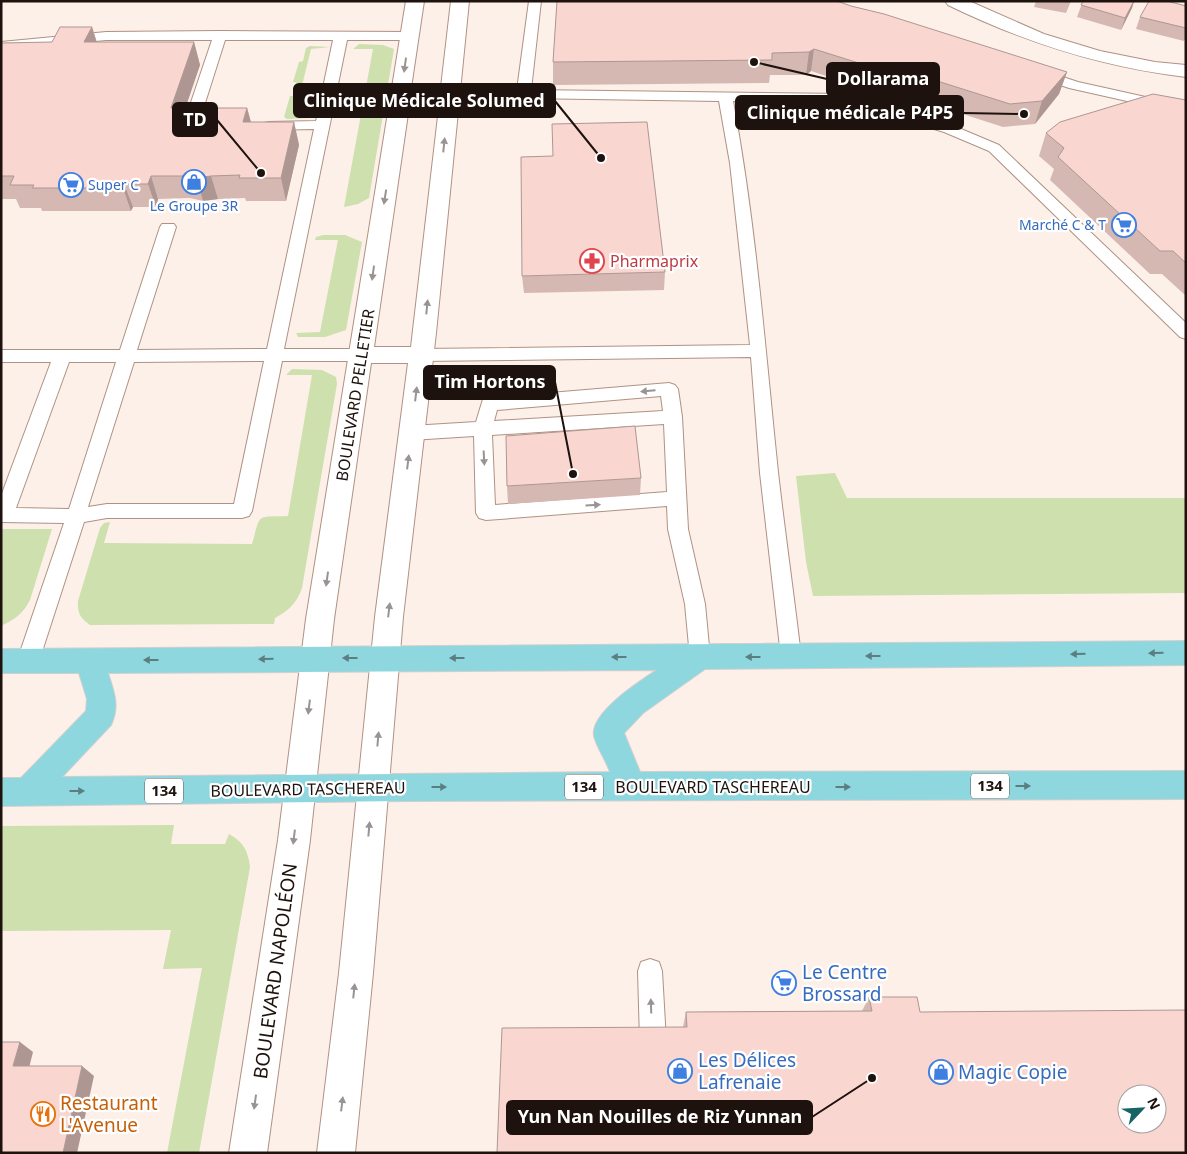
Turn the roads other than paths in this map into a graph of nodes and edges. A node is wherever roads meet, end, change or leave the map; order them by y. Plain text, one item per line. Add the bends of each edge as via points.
1 (416, 1) edge
2 (460, 1) edge
3 (535, 1) edge
4 (954, 1) edge
5 (220, 35) junction
6 (341, 35) junction
7 (410, 36) junction
8 (1, 46) edge
9 (1028, 70) edge
10 (1186, 71) edge
11 (449, 93) junction
12 (524, 93) junction
13 (401, 94) junction
14 (725, 96) junction
15 (1186, 112) edge
16 (322, 125) junction
17 (210, 126) edge
18 (258, 126) edge
19 (168, 227) dead end
20 (1186, 332) edge
21 (760, 351) junction
22 (361, 355) junction
23 (421, 355) junction
24 (1, 356) edge
25 (62, 356) junction
26 (127, 356) junction
27 (275, 356) junction
28 (673, 416) junction
29 (483, 429) junction
30 (411, 433) junction
31 (677, 498) junction
32 (76, 516) junction
33 (1186, 653) edge
34 (791, 656) junction
35 (700, 657) junction
36 (385, 658) junction
37 (315, 659) junction
38 (89, 660) junction
39 (15, 661) edge
40 (1186, 785) edge
41 (630, 787) junction
42 (373, 788) junction
43 (300, 789) junction
44 (15, 792) edge
45 (650, 971) dead end
46 (653, 1041) edge
47 (248, 1153) edge
48 (336, 1153) edge

1 - 7 street, BOULEVARD PELLETIER
2 - 11 street
3 - 12 lane
4 - 10 street via 1048,42 1121,61
5 - 6 lane
5 - 8 lane via 106,36
5 - 17 lane via 190,126
6 - 7 lane
6 - 16 lane
7 -> 13 street, BOULEVARD PELLETIER
9 - 15 lane via 1074,85
11 - 12 lane
11 - 13 street
23 -> 11 street
12 - 14 lane
13 -> 22 street, BOULEVARD PELLETIER
14 - 20 lane via 846,98 949,128 994,148
14 - 21 lane via 737,163
16 - 18 lane
16 - 27 lane
19 - 26 lane
21 - 23 lane
21 - 34 lane via 768,473
22 - 23 street
22 - 27 lane
22 -> 37 street, BOULEVARD PELLETIER
30 -> 23 street
24 - 25 lane
25 - 26 lane
25 - 32 lane via 4,515
26 - 27 lane
26 - 32 lane
27 - 32 lane via 242,511 107,511
28 - 29 lane
28 -> 29 lane via 669,389 489,404
28 - 31 lane
29 - 30 lane
29 -> 31 lane via 486,513
36 -> 30 street
31 - 35 lane via 678,529 695,604
32 - 39 lane
33 -> 34 main road
34 -> 35 main road
35 -> 36 main road
35 - 41 main road via 624,710 611,724 612,743
36 -> 37 main road
42 -> 36 street
37 -> 38 main road
37 -> 43 street, BOULEVARD PELLETIER
38 - 39 main road
38 - 44 main road via 102,699 100,716
41 -> 40 main road, BOULEVARD TASCHEREAU / 134
42 -> 41 main road, BOULEVARD TASCHEREAU / 134
42 - 43 main road, BOULEVARD TASCHEREAU / 134
48 -> 42 street
44 -> 43 main road, BOULEVARD TASCHEREAU / 134
43 -> 47 street, BOULEVARD NAPOLÉON
46 -> 45 lane

